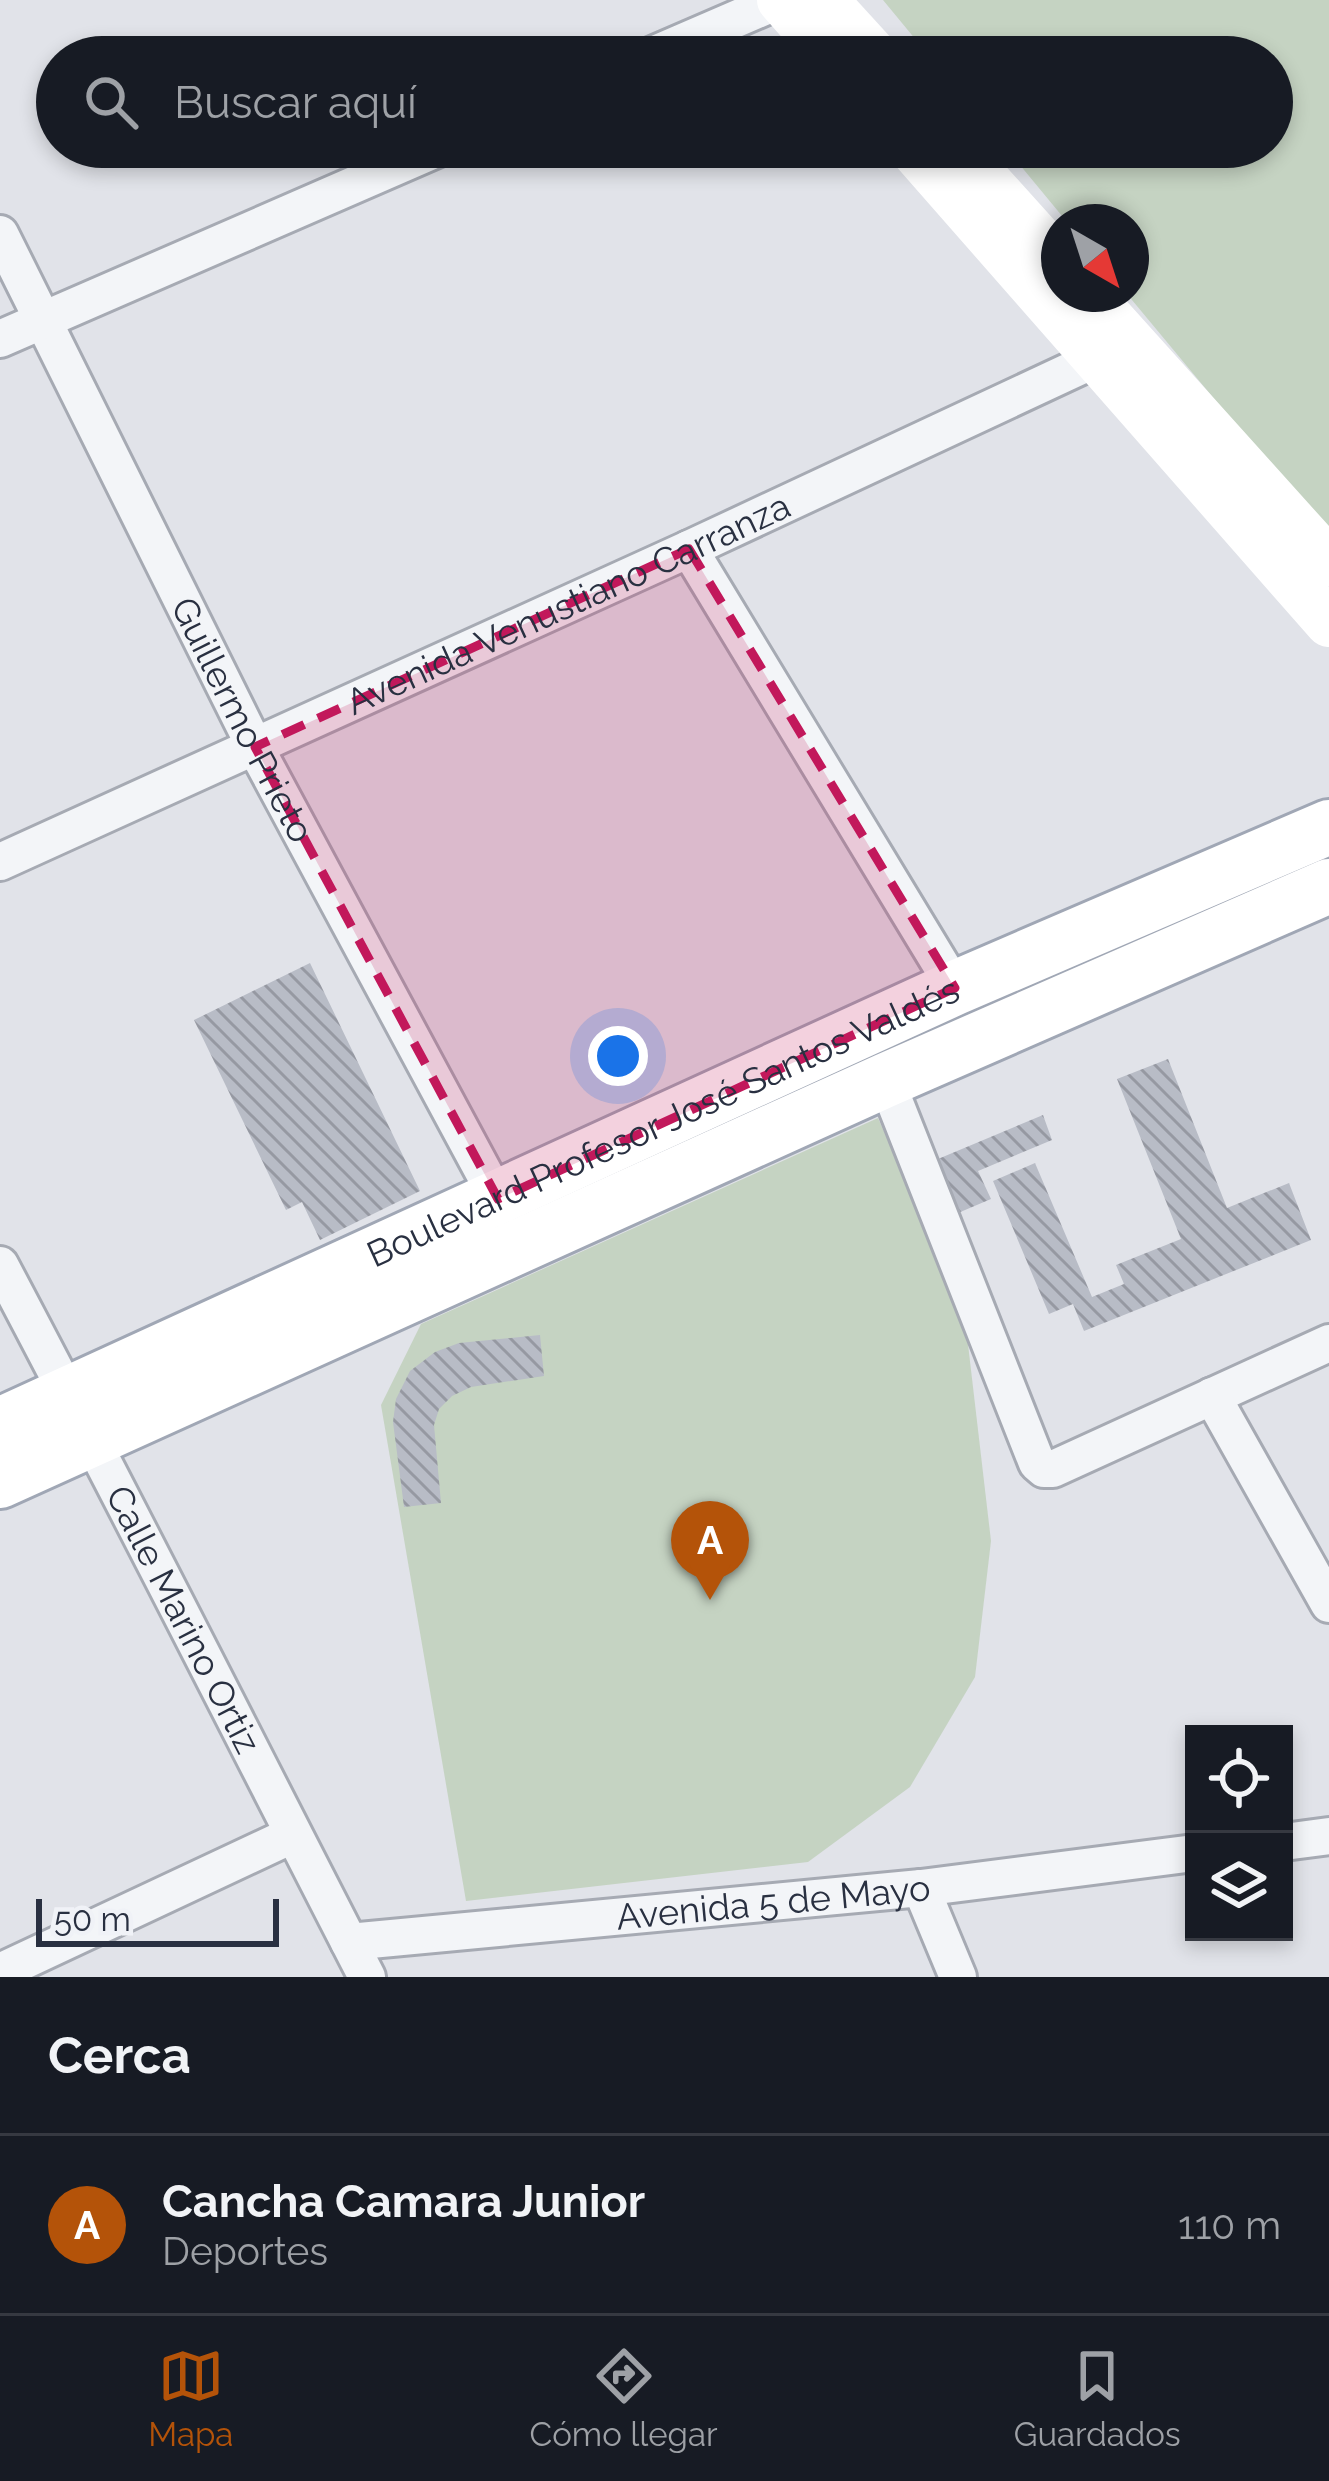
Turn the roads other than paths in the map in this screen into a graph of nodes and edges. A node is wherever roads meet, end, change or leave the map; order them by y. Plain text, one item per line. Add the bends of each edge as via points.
1 (780, 0) edge
2 (824, 0) edge
3 (697, 36) edge
4 (812, 36) edge
5 (857, 36) edge
6 (392, 168) edge
7 (932, 168) edge
8 (975, 168) edge
9 (0, 235) edge
10 (1041, 241) edge
11 (1097, 312) edge
12 (41, 320) junction
13 (0, 339) edge
14 (1115, 350) junction
15 (689, 549) junction
16 (1329, 562) edge
17 (1329, 623) edge
18 (255, 747) junction
19 (1329, 827) edge
20 (0, 862) edge
21 (1329, 886) edge
22 (955, 988) junction
23 (886, 1080) junction
24 (498, 1199) junction
25 (0, 1264) edge
26 (1329, 1342) edge
27 (1212, 1396) junction
28 (81, 1417) junction
29 (0, 1425) edge
30 (0, 1481) edge
31 (1329, 1604) edge
32 (292, 1835) junction
33 (1329, 1836) edge
34 (1293, 1841) edge
35 (1185, 1854) edge
36 (921, 1888) junction
37 (349, 1942) junction
38 (0, 1972) edge
39 (367, 1977) edge
40 (958, 1977) edge

1 - 3 street
1 - 4 street
2 - 5 street
6 - 12 street
7 - 14 street
8 - 10 street
9 - 12 street, Guillermo Prieto
11 - 14 street
12 - 13 street
12 - 18 street, Guillermo Prieto
14 - 15 street, Avenida Venustiano Carranza
14 - 16 street
14 - 17 street
15 - 18 street, Avenida Venustiano Carranza
15 - 22 street
18 - 20 street, Avenida Venustiano Carranza
18 - 24 street, Guillermo Prieto
19 - 22 main road, Boulevard Profesor José Santos Valdés
21 - 23 main road, Boulevard Profesor José Santos Valdés
22 - 24 main road, Boulevard Profesor José Santos Valdés
23 - 27 street via 1037,1463 1053,1469
23 - 28 main road, Boulevard Profesor José Santos Valdés
24 - 28 main road, Boulevard Profesor José Santos Valdés
25 - 28 street, Calle Marino Ortiz
26 - 27 street
27 - 31 street
28 - 29 main road, Boulevard Profesor José Santos Valdés
28 - 30 main road, Boulevard Profesor José Santos Valdés
28 - 32 street, Calle Marino Ortiz
32 - 37 street, Calle Marino Ortiz
32 - 38 street
33 - 34 street
35 - 36 street, Avenida 5 de Mayo
36 - 37 street, Avenida 5 de Mayo
36 - 40 street
37 - 39 street, Calle Marino Ortiz

